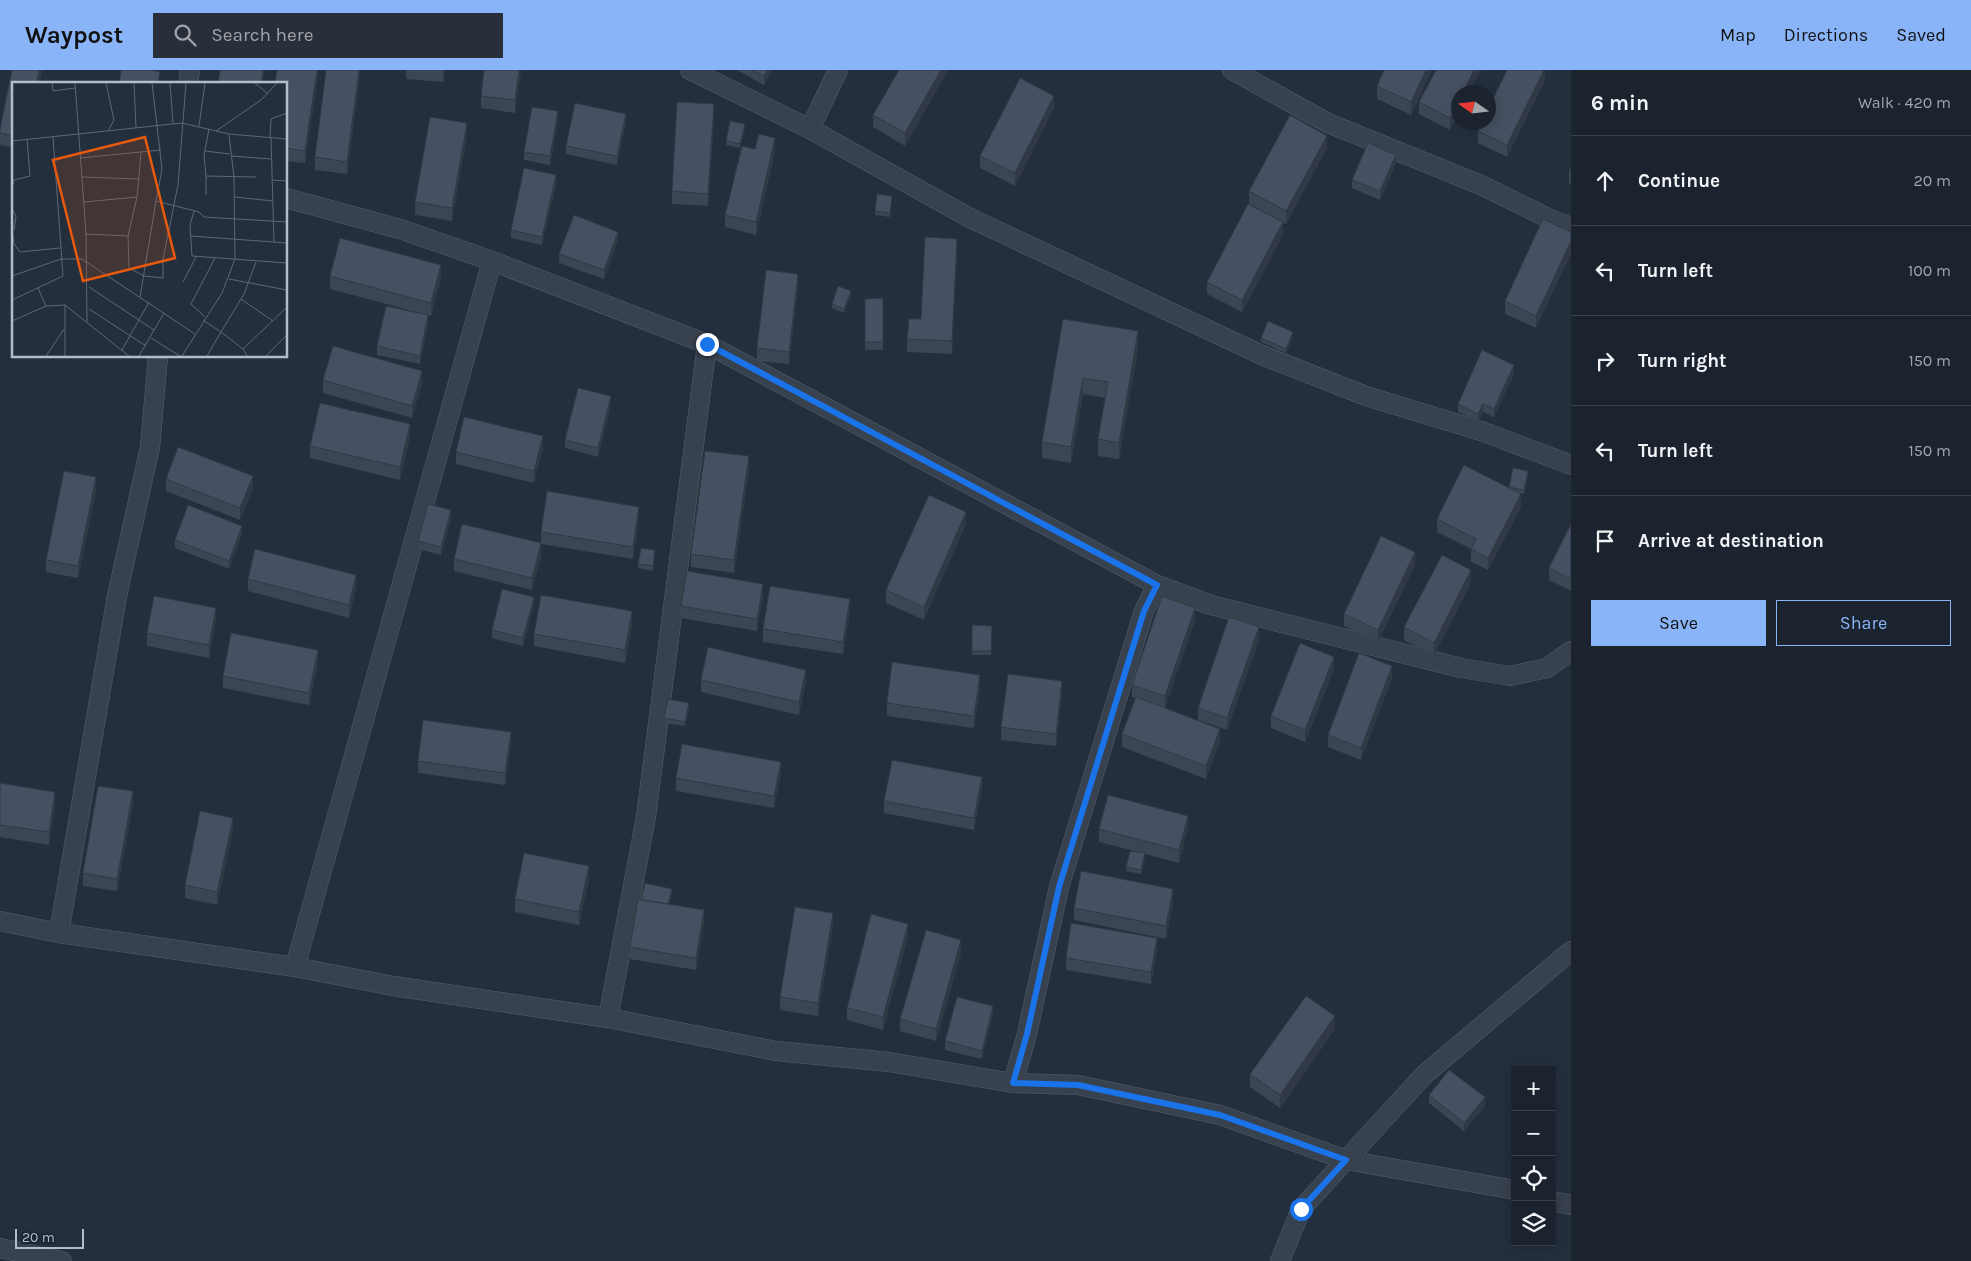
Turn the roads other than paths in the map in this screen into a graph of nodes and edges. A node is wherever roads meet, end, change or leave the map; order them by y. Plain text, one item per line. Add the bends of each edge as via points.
1 (690, 70) edge
2 (838, 70) edge
3 (1232, 70) edge
4 (810, 130) junction
5 (288, 199) edge
6 (1571, 227) edge
7 (492, 261) junction
8 (707, 344) junction
9 (158, 358) edge
10 (1571, 465) edge
11 (1157, 585) junction
12 (1571, 651) edge
13 (0, 921) edge
14 (59, 933) junction
15 (1571, 951) edge
16 (295, 967) junction
17 (608, 1018) junction
18 (1013, 1083) junction
19 (1346, 1160) junction
20 (1511, 1189) edge
21 (1556, 1201) edge
22 (1571, 1205) edge
23 (0, 1248) edge
24 (62, 1261) edge
25 (1280, 1261) edge

1 - 4 street
2 - 4 street
3 - 6 street via 1328,123 1481,185
4 - 10 street via 970,218 1264,356 1366,396 1484,432
5 - 7 street via 400,229
7 - 8 street
7 - 16 street
8 - 11 street
8 - 17 street via 646,817
9 - 14 street via 150,447 117,596
11 - 12 street via 1211,604 1490,673 1510,676 1547,668
11 - 18 street via 1144,611 1059,887
13 - 14 street
14 - 16 street
15 - 19 street via 1425,1074
16 - 17 street via 393,986
17 - 18 street via 776,1051 889,1062
18 - 19 street via 1078,1085 1220,1115
19 - 20 street
19 - 25 street via 1301,1209
21 - 22 street
23 - 24 street

